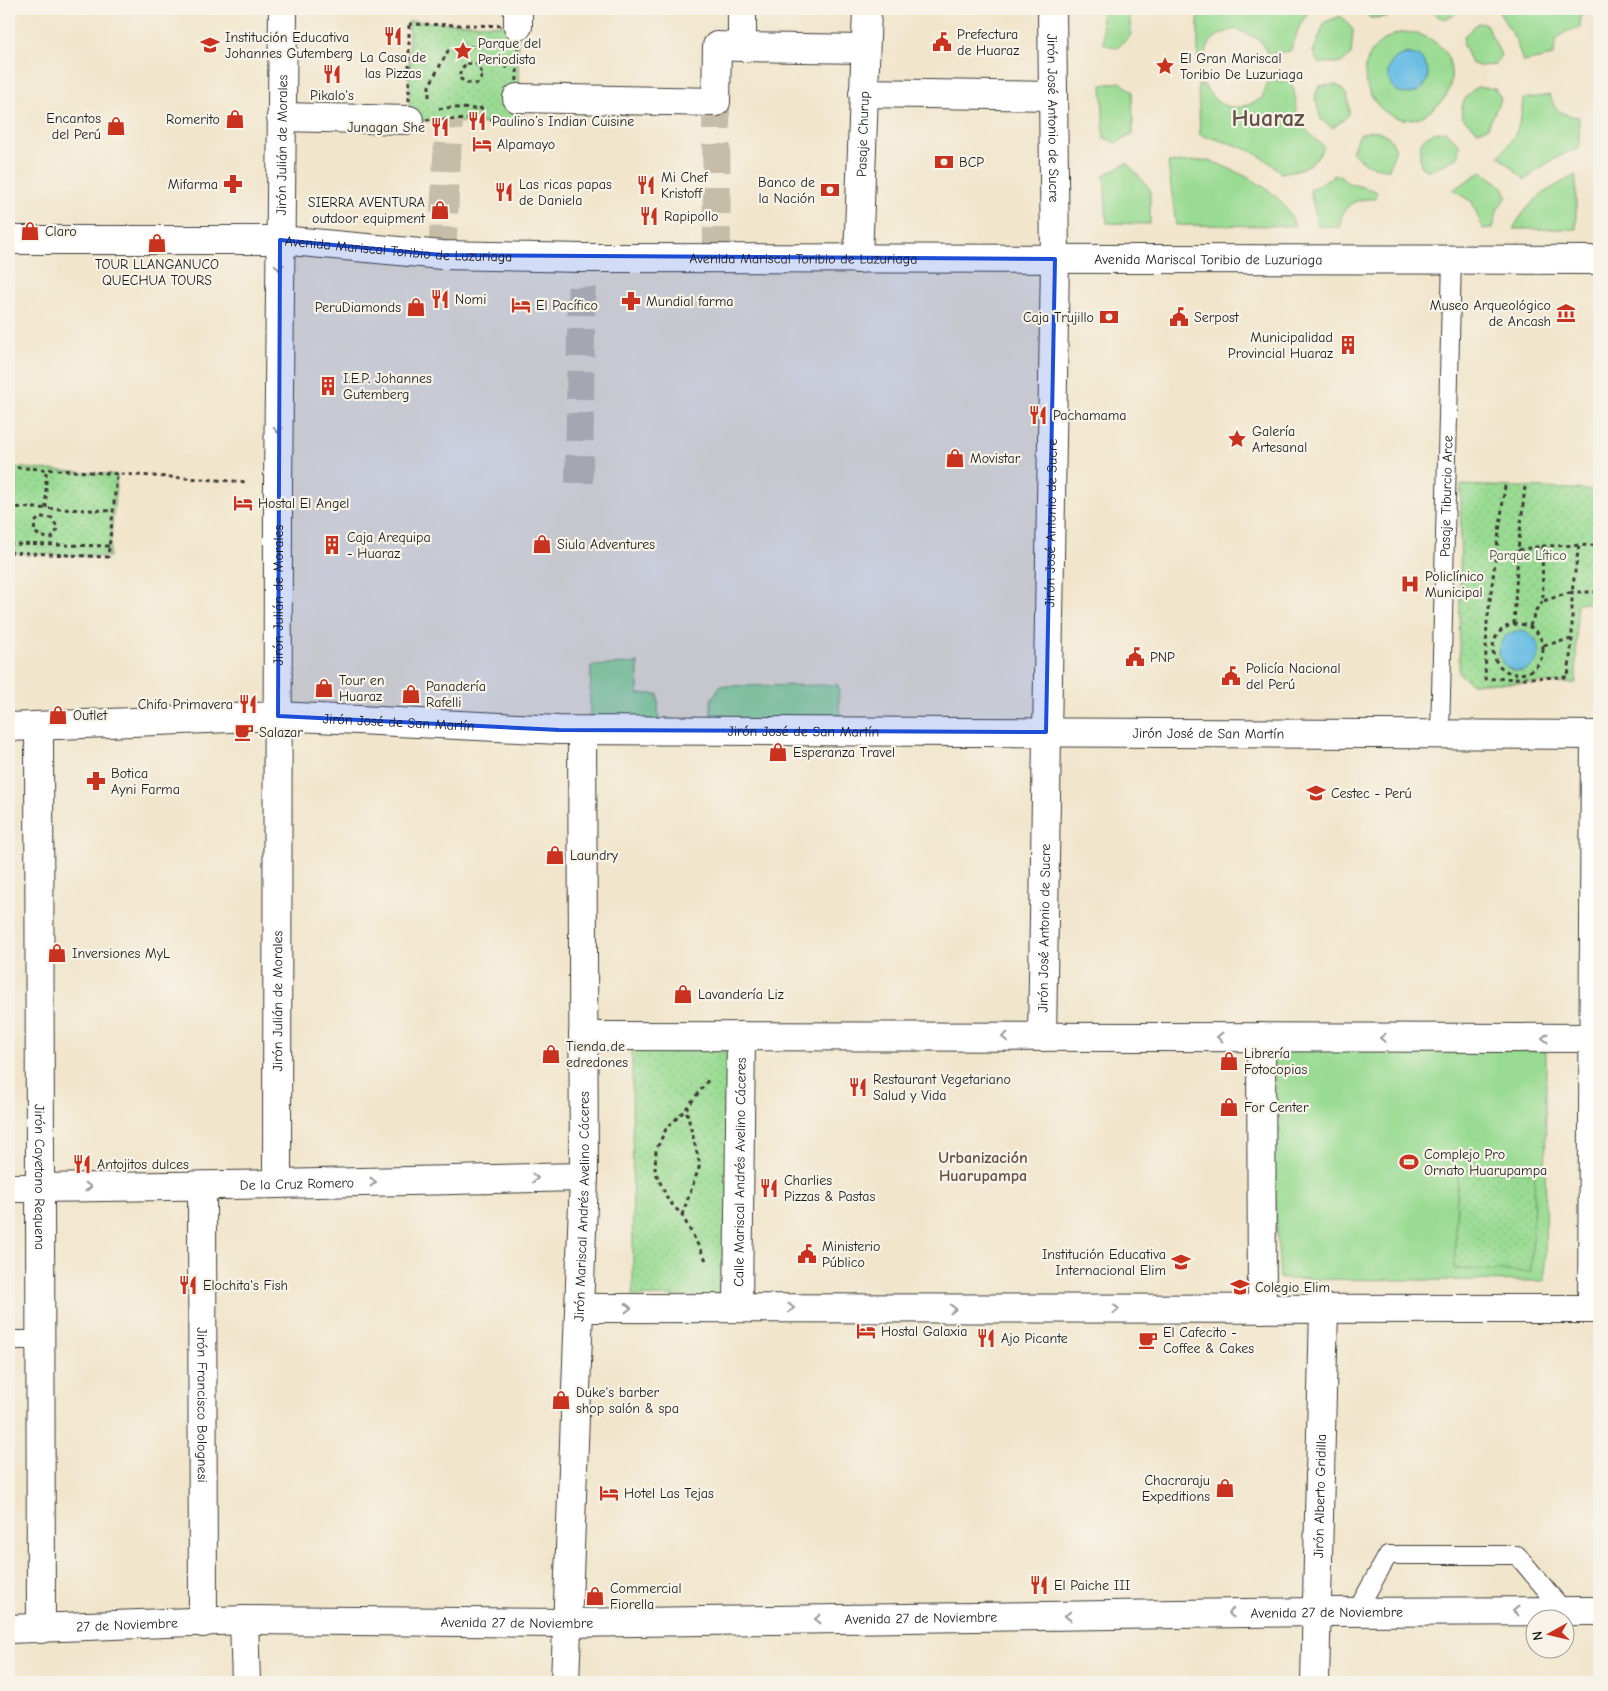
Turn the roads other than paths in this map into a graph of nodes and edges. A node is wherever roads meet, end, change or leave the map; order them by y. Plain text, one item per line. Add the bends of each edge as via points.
1 (283, 9) edge
2 (742, 9) edge
3 (866, 9) edge
4 (1052, 9) edge
5 (742, 47) junction
6 (865, 49) junction
7 (863, 93) junction
8 (1053, 96) junction
9 (517, 98) road end
10 (416, 114) road end
11 (280, 117) junction
12 (9, 240) edge
13 (280, 240) junction
14 (858, 258) junction
15 (1452, 258) junction
16 (1055, 259) junction
17 (1599, 260) edge
18 (278, 716) junction
19 (39, 726) junction
20 (9, 728) edge
21 (582, 731) junction
22 (1046, 732) junction
23 (1440, 734) junction
24 (1597, 735) edge
25 (584, 1036) junction
26 (741, 1036) junction
27 (1042, 1037) junction
28 (1261, 1037) junction
29 (1594, 1038) junction
30 (584, 1177) junction
31 (277, 1183) junction
32 (202, 1187) junction
33 (9, 1188) edge
34 (39, 1188) junction
35 (579, 1308) junction
36 (738, 1308) junction
37 (1262, 1309) junction
38 (1324, 1309) junction
39 (1595, 1309) edge
40 (9, 1340) edge
41 (40, 1340) junction
42 (1562, 1608) edge
43 (1526, 1611) edge
44 (1576, 1611) edge
45 (1599, 1611) edge
46 (1316, 1612) junction
47 (1356, 1612) junction
48 (244, 1620) junction
49 (203, 1623) junction
50 (567, 1623) junction
51 (9, 1629) edge
52 (40, 1629) junction
53 (246, 1682) edge
54 (565, 1682) edge
55 (1315, 1682) edge

1 - 11 street, Jirón Julián de Morales
2 - 5 street
3 - 6 street, Pasaje Churup
4 - 8 street, Jirón José Antonio de Sucre
5 - 6 street
5 - 9 street via 717,46 716,102
6 - 7 street, Pasaje Churup
7 - 8 street
7 - 14 street, Pasaje Churup
8 - 16 street, Jirón José Antonio de Sucre
10 - 11 street
11 - 13 street, Jirón Julián de Morales
12 - 13 street, Avenida Mariscal Toribio de Luzuriaga
13 - 14 street, Avenida Mariscal Toribio de Luzuriaga via 442,255
13 -> 18 street, Jirón Julián de Morales
14 - 16 street, Avenida Mariscal Toribio de Luzuriaga
15 - 16 street, Avenida Mariscal Toribio de Luzuriaga
15 - 17 street, Avenida Mariscal Toribio de Luzuriaga
15 - 23 lane, Pasaje Tiburcio Arce
16 - 22 street, Jirón José Antonio de Sucre
18 - 19 street, Jirón José de San Martín
18 - 21 street, Jirón José de San Martín
18 - 31 street, Jirón Julián de Morales
19 - 20 street, Jirón José de San Martín
19 - 34 street, Jirón Cayetano Requena
21 - 22 street, Jirón José de San Martín
21 - 25 street, Jirón Mariscal Andrés Avelino Cáceres
22 - 23 street, Jirón José de San Martín
22 - 27 street, Jirón José Antonio de Sucre
23 - 24 street, Jirón José de San Martín
24 - 29 street
25 - 26 street
25 - 30 street, Jirón Mariscal Andrés Avelino Cáceres
27 -> 26 street
26 - 36 street, Calle Mariscal Andrés Avelino Cáceres
28 -> 27 street
29 -> 28 street
28 - 37 street
29 - 39 street
31 -> 30 street, De la Cruz Romero
30 - 35 street, Jirón Mariscal Andrés Avelino Cáceres
31 - 32 street, De la Cruz Romero
34 -> 32 street, De la Cruz Romero
32 - 49 street, Jirón Francisco Bolognesi
33 - 34 street, De la Cruz Romero
34 - 41 street, Jirón Cayetano Requena
35 -> 36 street
35 - 50 street, Jirón Mariscal Andrés Avelino Cáceres
36 -> 37 street
37 - 38 street
38 - 39 street
38 - 46 street, Jirón Alberto Gridilla
40 - 41 lane
41 - 52 street, Jirón Cayetano Requena
42 - 47 lane via 1517,1554 1388,1555
43 -> 47 street, Avenida 27 de Noviembre
44 - 45 street, Avenida 27 de Noviembre
46 - 47 street, Avenida 27 de Noviembre
46 -> 50 street, Avenida 27 de Noviembre
46 - 55 street, Jirón Alberto Gridilla
48 - 49 street, 27 de Noviembre
48 - 50 street, Avenida 27 de Noviembre
48 - 53 street
49 - 52 street, 27 de Noviembre
50 - 54 street, Jirón Mariscal Andrés Avelino Cáceres
51 - 52 street, 27 de Noviembre

